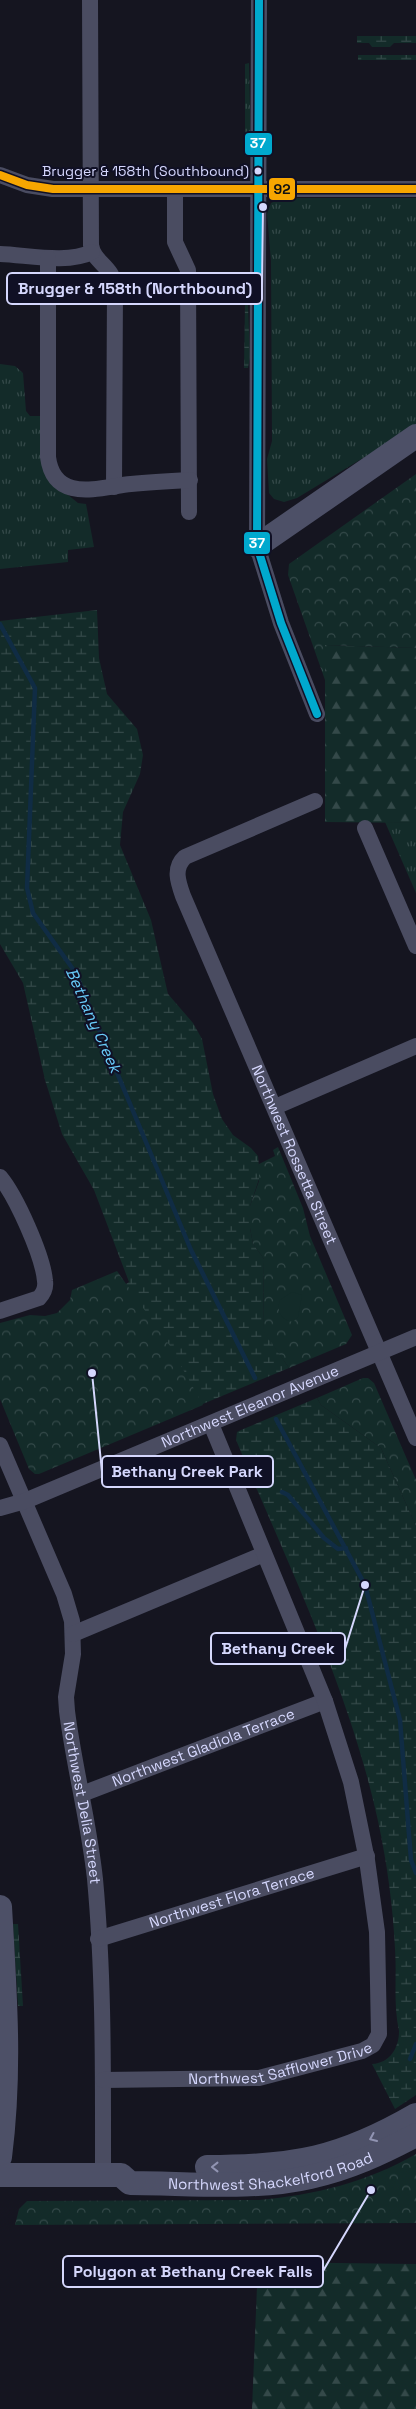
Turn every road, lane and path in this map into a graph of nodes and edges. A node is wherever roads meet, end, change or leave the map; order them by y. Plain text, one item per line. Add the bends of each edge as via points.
1 (90, 0) edge
2 (259, 0) edge
3 (0, 175) edge
4 (89, 189) junction
5 (416, 189) edge
6 (175, 190) junction
7 (258, 190) junction
8 (92, 252) junction
9 (0, 254) edge
10 (48, 258) junction
11 (416, 436) edge
12 (190, 480) junction
13 (114, 486) junction
14 (189, 512) dead end
15 (257, 546) junction
16 (317, 714) dead end
17 (315, 801) dead end
18 (364, 828) dead end
19 (416, 946) edge
20 (416, 1046) edge
21 (275, 1107) junction
22 (0, 1176) edge
23 (0, 1311) edge
24 (416, 1337) edge
25 (378, 1352) junction
26 (412, 1416) edge
27 (211, 1424) junction
28 (416, 1438) edge
29 (0, 1446) edge
30 (25, 1501) junction
31 (0, 1508) edge
32 (264, 1554) junction
33 (73, 1634) junction
34 (325, 1700) junction
35 (82, 1794) junction
36 (367, 1856) junction
37 (0, 1907) edge
38 (98, 1939) junction
39 (1, 1948) edge
40 (104, 2080) junction
41 (416, 2115) edge
42 (416, 2135) edge
43 (0, 2157) edge
44 (0, 2175) edge
45 (112, 2175) junction

1 - 4 street
2 - 7 street
3 - 4 street via 40,188
4 - 6 street
4 - 8 street
5 - 7 street
6 - 7 street
6 - 12 street via 175,242 188,270
7 - 15 street
8 - 10 street via 82,256
8 - 13 street via 112,272 114,281
9 - 10 street
10 - 13 street via 48,462 68,487 84,491
11 - 15 street
12 - 13 street
12 - 14 street
15 - 16 street via 281,623
17 - 21 street, Northwest Rossetta Street via 185,857 177,870 183,896
18 - 19 street
20 - 21 street
21 - 25 street, Northwest Rossetta Street
22 - 23 street via 17,1203 40,1260 45,1282 39,1298
24 - 25 street, Northwest Eleanor Avenue
25 - 26 street, Northwest Rossetta Street
25 - 27 street, Northwest Eleanor Avenue
26 - 28 street, Northwest Rossetta Street
27 - 30 street, Northwest Eleanor Avenue
27 - 32 street, Northwest Safflower Drive
29 - 30 street, Northwest Delia Street
30 - 31 street, Northwest Eleanor Avenue
30 - 33 street, Northwest Delia Street via 64,1594
32 - 33 street
32 - 34 street, Northwest Safflower Drive
33 - 35 street, Northwest Delia Street via 67,1711
34 - 35 street, Northwest Gladiola Terrace
34 - 36 street, Northwest Safflower Drive via 351,1782
35 - 38 street, Northwest Delia Street via 95,1880
36 - 38 street, Northwest Flora Terrace
36 - 40 street, Northwest Safflower Drive via 377,1932 380,2025 373,2045 362,2051 259,2078
37 - 39 street
38 - 40 street, Northwest Delia Street
39 - 43 street via 8,2068
40 - 45 street, Northwest Delia Street
41 -> 45 street, Northwest Shackelford Road via 376,2137 309,2160 252,2167 130,2167
42 - 45 street, Northwest Shackelford Road via 345,2168 308,2178 276,2182 130,2183
44 - 45 street, Northwest Shackelford Road

